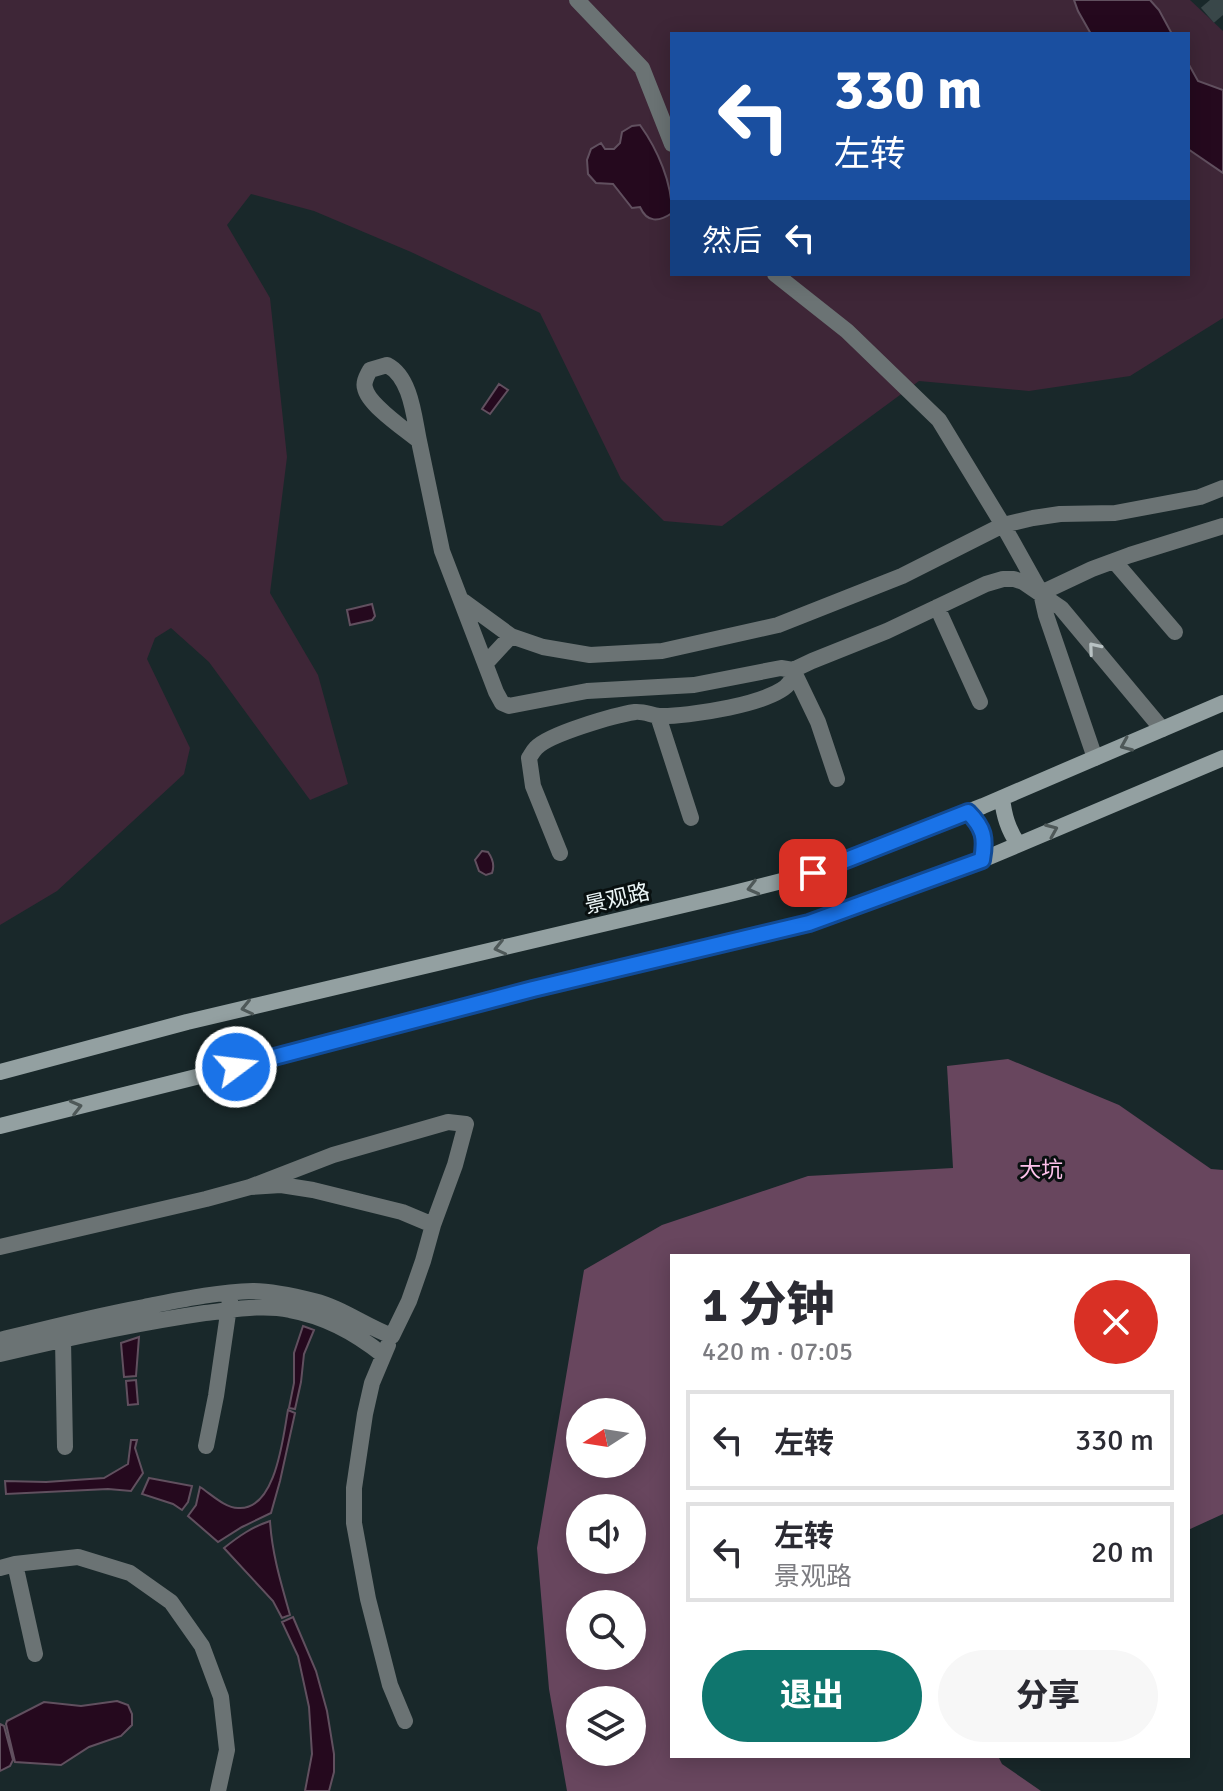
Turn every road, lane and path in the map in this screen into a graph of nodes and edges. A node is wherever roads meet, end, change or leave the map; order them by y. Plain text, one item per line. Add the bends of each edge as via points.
1 (577, 0) edge
2 (670, 139) edge
3 (778, 276) edge
4 (419, 441) dead end
5 (1223, 488) edge
6 (1003, 525) junction
7 (1223, 526) edge
8 (1114, 561) junction
9 (1041, 593) junction
10 (462, 601) junction
11 (937, 607) junction
12 (1175, 632) dead end
13 (511, 636) junction
14 (486, 663) junction
15 (793, 670) junction
16 (980, 702) dead end
17 (1223, 703) edge
18 (658, 716) junction
19 (1162, 729) junction
20 (1095, 758) junction
21 (1223, 758) edge
22 (837, 779) dead end
23 (1002, 798) junction
24 (968, 812) junction
25 (691, 818) dead end
26 (1018, 844) junction
27 (560, 853) dead end
28 (982, 860) junction
29 (0, 1072) edge
30 (0, 1126) edge
31 (250, 1187) junction
32 (433, 1225) junction
33 (0, 1247) edge
34 (230, 1302) junction
35 (61, 1333) junction
36 (392, 1336) junction
37 (0, 1340) edge
38 (0, 1354) edge
39 (383, 1355) junction
40 (206, 1446) dead end
41 (65, 1447) dead end
42 (8, 1566) edge
43 (35, 1654) dead end
44 (405, 1721) dead end
45 (218, 1791) edge

1 - 2 street via 642,68
3 - 6 street via 847,331 939,420
4 - 10 street via 442,551
5 - 6 street via 1115,513 1060,514
6 - 9 street
6 - 13 street via 902,576 778,625 677,648 590,655
7 - 8 street
8 - 9 street
8 - 12 street
9 - 11 street via 1023,582 1003,579
19 -> 9 street via 1061,608
9 - 20 street
10 - 13 street
10 - 14 street
11 - 15 street
11 - 16 street
13 - 14 street
14 - 15 street via 502,703 509,706 587,691 694,685
15 - 18 street via 785,688 766,697 724,710
15 - 22 street
17 - 19 street, 景观路
18 - 25 street
18 - 27 street via 638,711 609,718 537,746 529,758 533,786
19 -> 20 street, 景观路
20 - 23 street, 景观路
26 -> 21 street
23 - 24 street, 景观路
23 - 26 street via 1003,815
24 - 28 street via 982,833
24 -> 29 street, 景观路 via 813,873 187,1022
26 - 28 street
30 -> 28 street via 809,923
31 - 32 street via 313,1190
31 - 32 street via 333,1155 448,1122 466,1124
31 - 33 street
32 - 36 street
34 - 35 street via 193,1297 100,1315
34 - 36 street via 253,1291 317,1301
34 - 39 street via 291,1310 336,1325
34 - 40 street
35 - 37 street
35 - 38 street
35 - 41 street
36 - 39 street
39 - 44 street via 365,1414 354,1523 390,1685
42 - 43 street
42 - 45 street via 78,1557 130,1573 171,1602 202,1646 221,1697 227,1750

